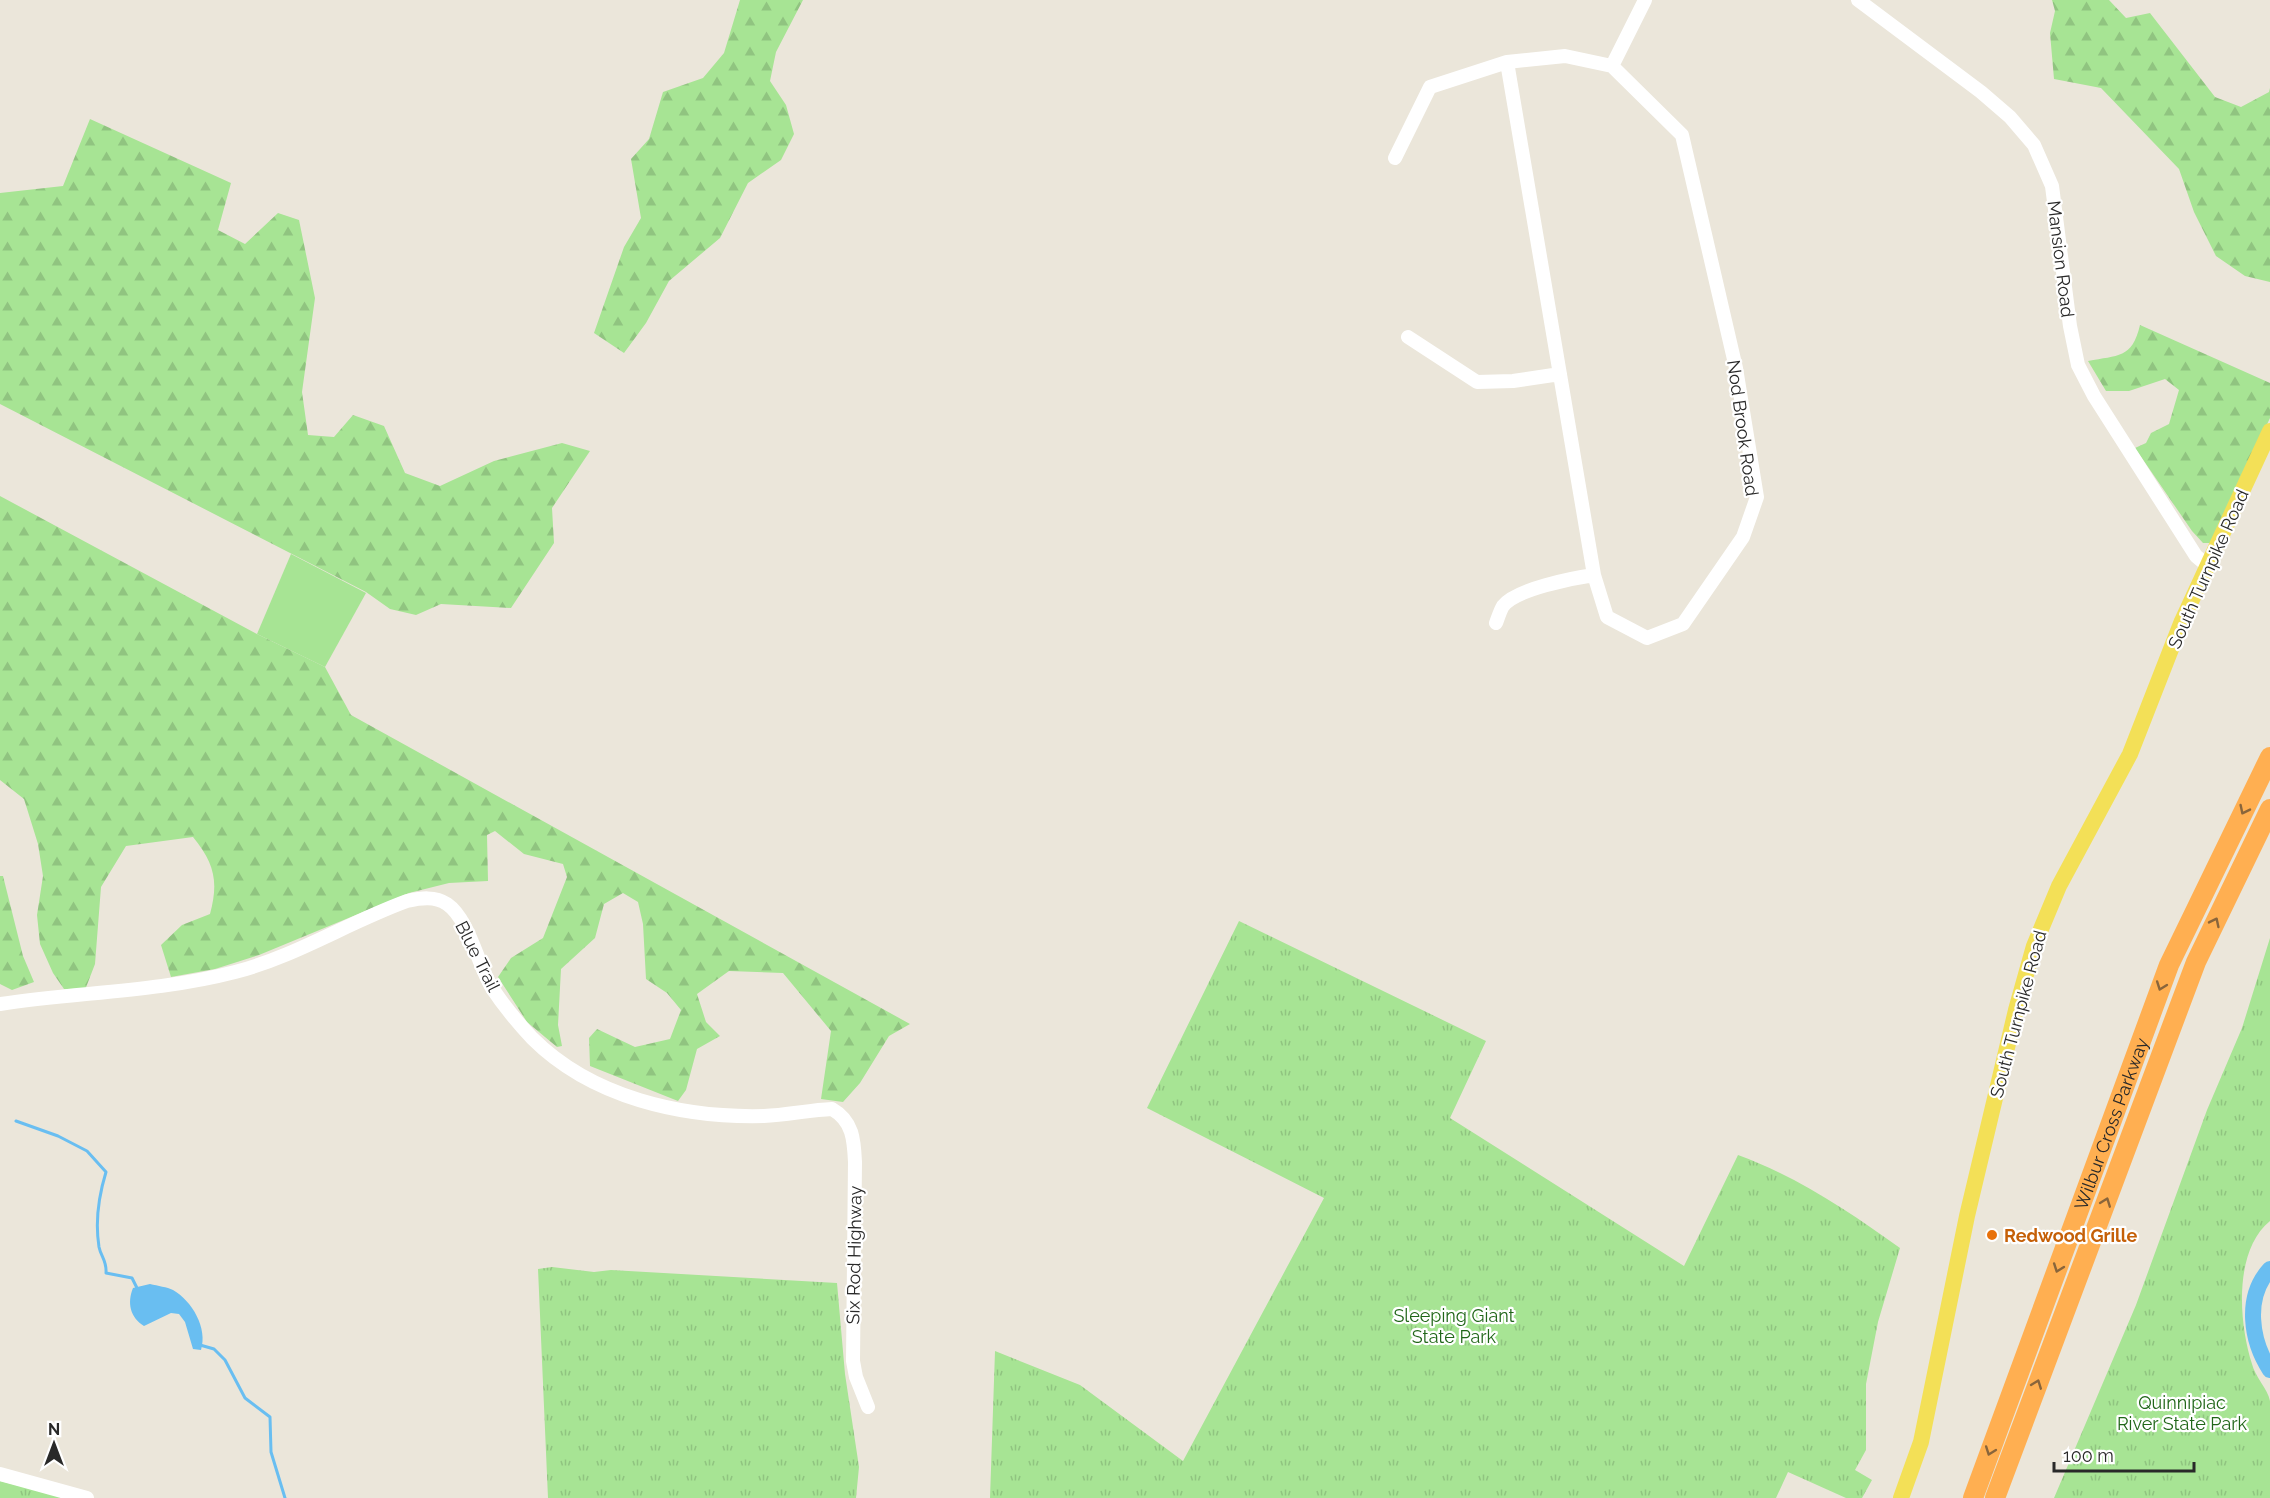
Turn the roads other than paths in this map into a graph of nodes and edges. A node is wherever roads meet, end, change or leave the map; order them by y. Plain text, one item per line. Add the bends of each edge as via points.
1 (1645, 0) edge
2 (1858, 0) edge
3 (1507, 62) junction
4 (1612, 66) junction
5 (1395, 158) dead end
6 (1408, 337) dead end
7 (1560, 374) junction
8 (2270, 431) edge
9 (2208, 566) junction
10 (1594, 575) junction
11 (1496, 624) dead end
12 (2270, 757) edge
13 (2270, 809) edge
14 (0, 1004) edge
15 (832, 1109) joint
16 (868, 1407) dead end
17 (0, 1474) edge
18 (1902, 1496) edge
19 (87, 1498) edge
20 (1973, 1498) edge
21 (1995, 1498) edge

1 - 4 street
2 - 9 street, Mansion Road via 1981,92 2034,145 2052,186 2078,365 2196,556
3 - 4 street via 1564,56
3 - 5 street via 1430,87
3 - 7 street, Nod Brook Road
4 - 10 street, Nod Brook Road via 1682,135 1736,368 1757,497 1743,537 1683,624 1647,638 1607,617
6 - 7 street via 1477,381 1513,381
7 - 10 street, Nod Brook Road
8 - 9 main road, South Turnpike Road
9 - 18 main road, South Turnpike Road via 2130,754 2059,886 2034,946 1957,1259 1923,1431
10 - 11 street via 1554,581 1514,599 1504,604
12 -> 20 highway, Wilbur Cross Parkway via 2169,965
21 -> 13 highway, Wilbur Cross Parkway via 2196,962
14 - 15 street, Blue Trail via 177,984 236,972 391,907 428,898 452,909 492,987 524,1029 560,1060 600,1084 657,1105 710,1114 767,1116
15 - 16 street, Six Rod Highway via 848,1122 854,1144 853,1361
17 - 19 street

